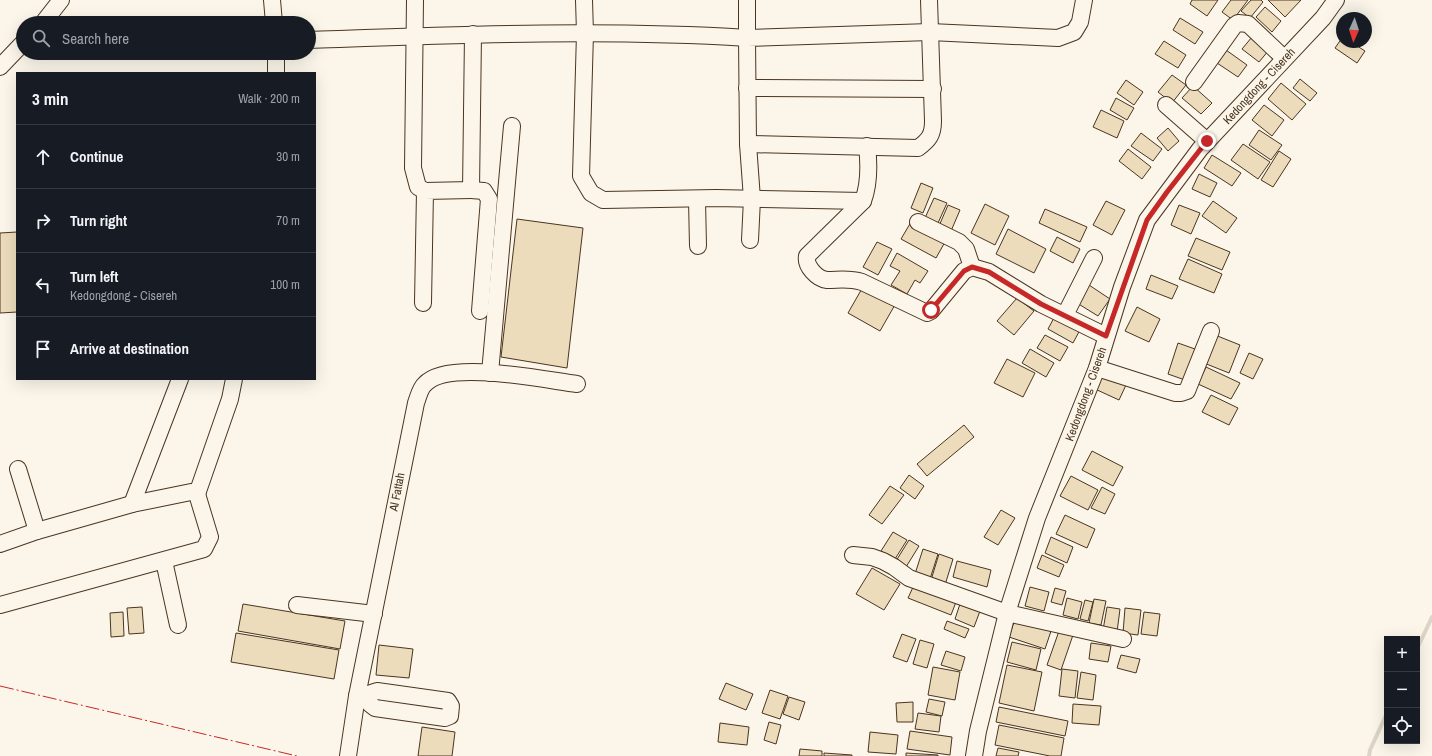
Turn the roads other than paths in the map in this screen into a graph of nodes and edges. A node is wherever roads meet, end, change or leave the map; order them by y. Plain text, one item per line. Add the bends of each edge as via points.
1 (61, 0) edge
2 (272, 0) edge
3 (415, 0) edge
4 (584, 0) edge
5 (747, 0) edge
6 (929, 0) edge
7 (1084, 0) edge
8 (1336, 0) edge
9 (48, 16) edge
10 (273, 16) edge
11 (930, 32) junction
12 (585, 33) junction
13 (473, 34) junction
14 (414, 36) junction
15 (747, 38) junction
16 (316, 40) edge
17 (16, 50) edge
18 (1284, 58) junction
19 (276, 60) edge
20 (0, 67) edge
21 (276, 72) edge
22 (1194, 82) dead end
23 (747, 88) junction
24 (933, 89) junction
25 (1166, 105) dead end
26 (512, 126) dead end
27 (1207, 141) junction
28 (748, 144) junction
29 (867, 146) junction
30 (471, 190) junction
31 (425, 191) junction
32 (752, 199) junction
33 (697, 200) junction
34 (863, 201) junction
35 (918, 222) dead end
36 (750, 240) dead end
37 (698, 246) dead end
38 (1094, 258) dead end
39 (972, 267) junction
40 (423, 303) dead end
41 (480, 311) dead end
42 (1065, 315) junction
43 (1211, 331) dead end
44 (1106, 336) junction
45 (1097, 368) junction
46 (490, 373) junction
47 (180, 380) edge
48 (234, 380) edge
49 (577, 384) dead end
50 (18, 469) dead end
51 (197, 494) junction
52 (132, 504) junction
53 (38, 531) junction
54 (0, 544) edge
55 (852, 555) dead end
56 (164, 561) junction
57 (0, 605) edge
58 (297, 605) dead end
59 (1007, 613) junction
60 (374, 614) junction
61 (178, 625) dead end
62 (1123, 639) dead end
63 (348, 756) edge
64 (974, 756) edge

1 - 9 street
2 - 10 street
3 - 14 street
4 - 12 street
5 - 15 street
6 - 11 street
7 - 11 street via 1080,22 1074,32 1058,38
8 - 18 street, Kedongdong - Cisereh via 1323,18
11 - 15 street
11 - 24 street
12 - 13 street
12 - 15 street
12 - 33 street via 581,176 591,193 603,200
13 - 14 street
13 - 30 street
14 - 16 street
14 - 31 street via 413,168 418,187
15 - 23 street
17 - 20 street
18 - 22 street via 1248,24 1238,23
18 - 27 street, Kedongdong - Cisereh
19 - 21 street
23 - 24 street
23 - 28 street
24 - 29 street via 933,132 929,140 918,148
25 - 27 street
26 - 46 street
27 - 44 street, Kedongdong - Cisereh via 1147,220
28 - 29 street
28 - 32 street
29 - 34 street via 869,158 866,194
30 - 31 street
30 - 41 street via 484,191 490,199
31 - 40 street
32 - 33 street
32 - 34 street
32 - 36 street
33 - 37 street
34 - 39 street via 807,256 808,267 820,277 826,280 852,279 862,282 927,313 964,271
35 - 39 street via 959,242 966,250
38 - 42 street
39 - 42 street via 989,272 1041,304
42 - 44 street
43 - 45 street via 1186,390 1181,393
44 - 45 street, Kedongdong - Cisereh
45 - 59 street, Kedongdong - Cisereh via 1037,518
46 - 49 street, Al Fattah
46 - 60 street, Al Fattah via 464,371 439,375 424,384 416,403
47 - 52 street
48 - 51 street via 230,399
50 - 53 street
51 - 52 street via 181,493
51 - 56 street via 210,537 208,543 204,549
52 - 53 street
53 - 54 street
55 - 59 street via 883,561 909,578
56 - 57 street
56 - 61 street
58 - 60 street
59 - 62 street
59 - 64 street, Kedongdong - Cisereh
60 - 63 street, Al Fattah via 362,697

